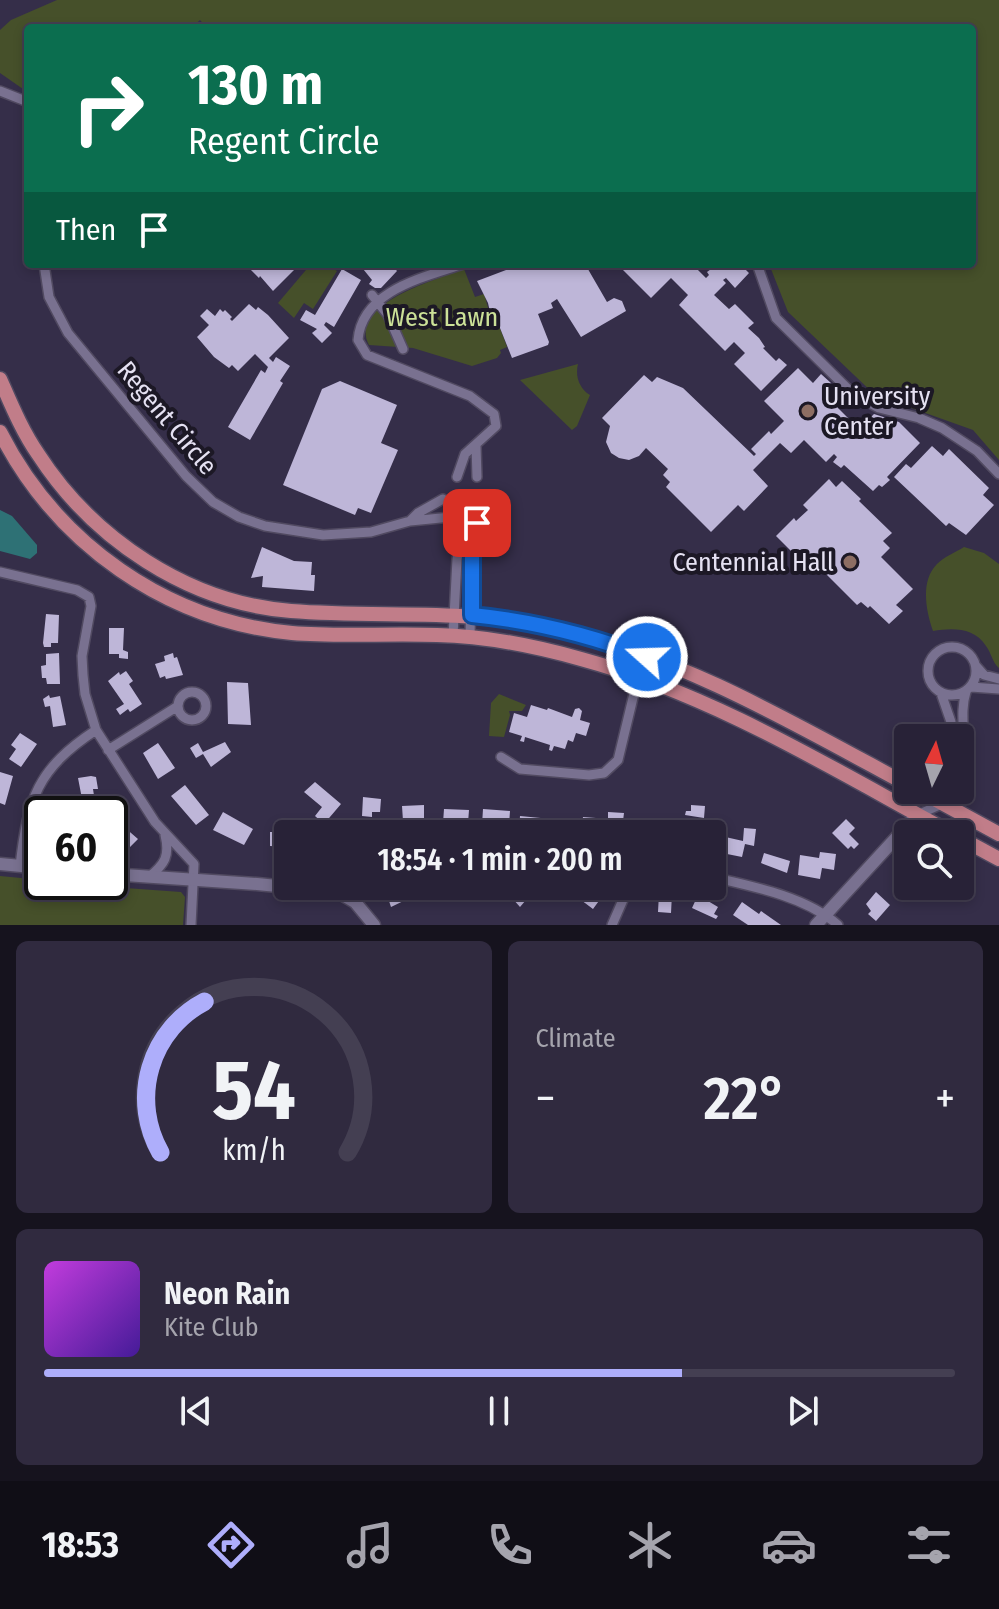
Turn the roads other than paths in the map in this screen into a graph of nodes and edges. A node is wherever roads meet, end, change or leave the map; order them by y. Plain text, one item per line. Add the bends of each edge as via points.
1 (0, 91) edge
2 (24, 100) edge
3 (45, 268) edge
4 (452, 268) edge
5 (758, 268) edge
6 (375, 299) junction
7 (403, 349) dead end
8 (0, 379) edge
9 (0, 432) edge
10 (476, 446) junction
11 (999, 474) edge
12 (457, 477) dead end
13 (477, 477) dead end
14 (443, 499) dead end
15 (410, 521) junction
16 (477, 523) dead end
17 (0, 572) edge
18 (455, 614) junction
19 (472, 615) junction
20 (453, 636) junction
21 (470, 637) junction
22 (976, 666) junction
23 (638, 677) junction
24 (999, 679) edge
25 (968, 689) junction
26 (999, 689) edge
27 (941, 693) junction
28 (178, 706) dead end
29 (951, 724) edge
30 (963, 724) edge
31 (96, 730) junction
32 (108, 750) junction
33 (501, 757) dead end
34 (894, 778) edge
35 (920, 804) edge
36 (935, 804) edge
37 (956, 804) edge
38 (917, 815) junction
39 (926, 820) edge
40 (999, 834) edge
41 (165, 835) junction
42 (974, 846) edge
43 (999, 859) edge
44 (0, 864) edge
45 (20, 866) junction
46 (24, 866) edge
47 (128, 875) edge
48 (149, 877) junction
49 (193, 881) junction
50 (726, 881) edge
51 (274, 885) edge
52 (351, 900) edge
53 (623, 900) edge
54 (826, 914) junction
55 (191, 925) edge
56 (374, 925) edge
57 (612, 925) edge
58 (816, 925) edge
59 (838, 925) edge

1 - 2 street
3 - 15 street, Regent Circle via 49,297 68,333 213,502 255,523 301,534 371,532
4 - 6 street
5 - 11 street via 776,318 853,394 942,428 977,451
6 - 7 street
6 - 10 street via 360,328 363,350 470,396 494,414 496,426
8 - 18 main road via 32,445 67,494 103,531 175,577 233,599 289,611
9 - 20 main road via 50,509 109,563 165,598 266,630
10 - 12 street via 465,454
10 - 13 street
14 - 15 street, Regent Circle
15 - 18 street, Regent Circle via 454,520 461,538
16 - 19 street via 472,537
17 - 31 street via 89,597 82,656 85,694
18 - 19 main road
18 - 20 street, Regent Circle
19 - 21 street
19 - 34 main road via 579,634 666,663 735,693
20 - 21 main road
21 - 23 main road via 578,658
22 - 24 street
22 - 25 street
22 - 27 street via 959,648 935,654 928,675
23 - 33 street via 618,760 604,773 520,769
23 - 38 main road via 730,714
25 - 26 street
25 - 27 street
25 - 30 street
27 - 29 street
28 - 32 street
31 - 32 street
31 - 45 street via 64,753 40,782 27,814
32 - 41 street
35 - 38 street
36 - 38 street
37 - 40 main road
38 - 39 main road
38 - 54 street
41 - 48 street via 167,858
41 - 49 street via 194,864
42 - 43 main road
44 - 45 street
45 - 46 street
47 - 48 street
48 - 49 street
49 - 51 street
49 - 55 street
50 - 54 street
52 - 56 street
53 - 57 street
54 - 58 street
54 - 59 street

